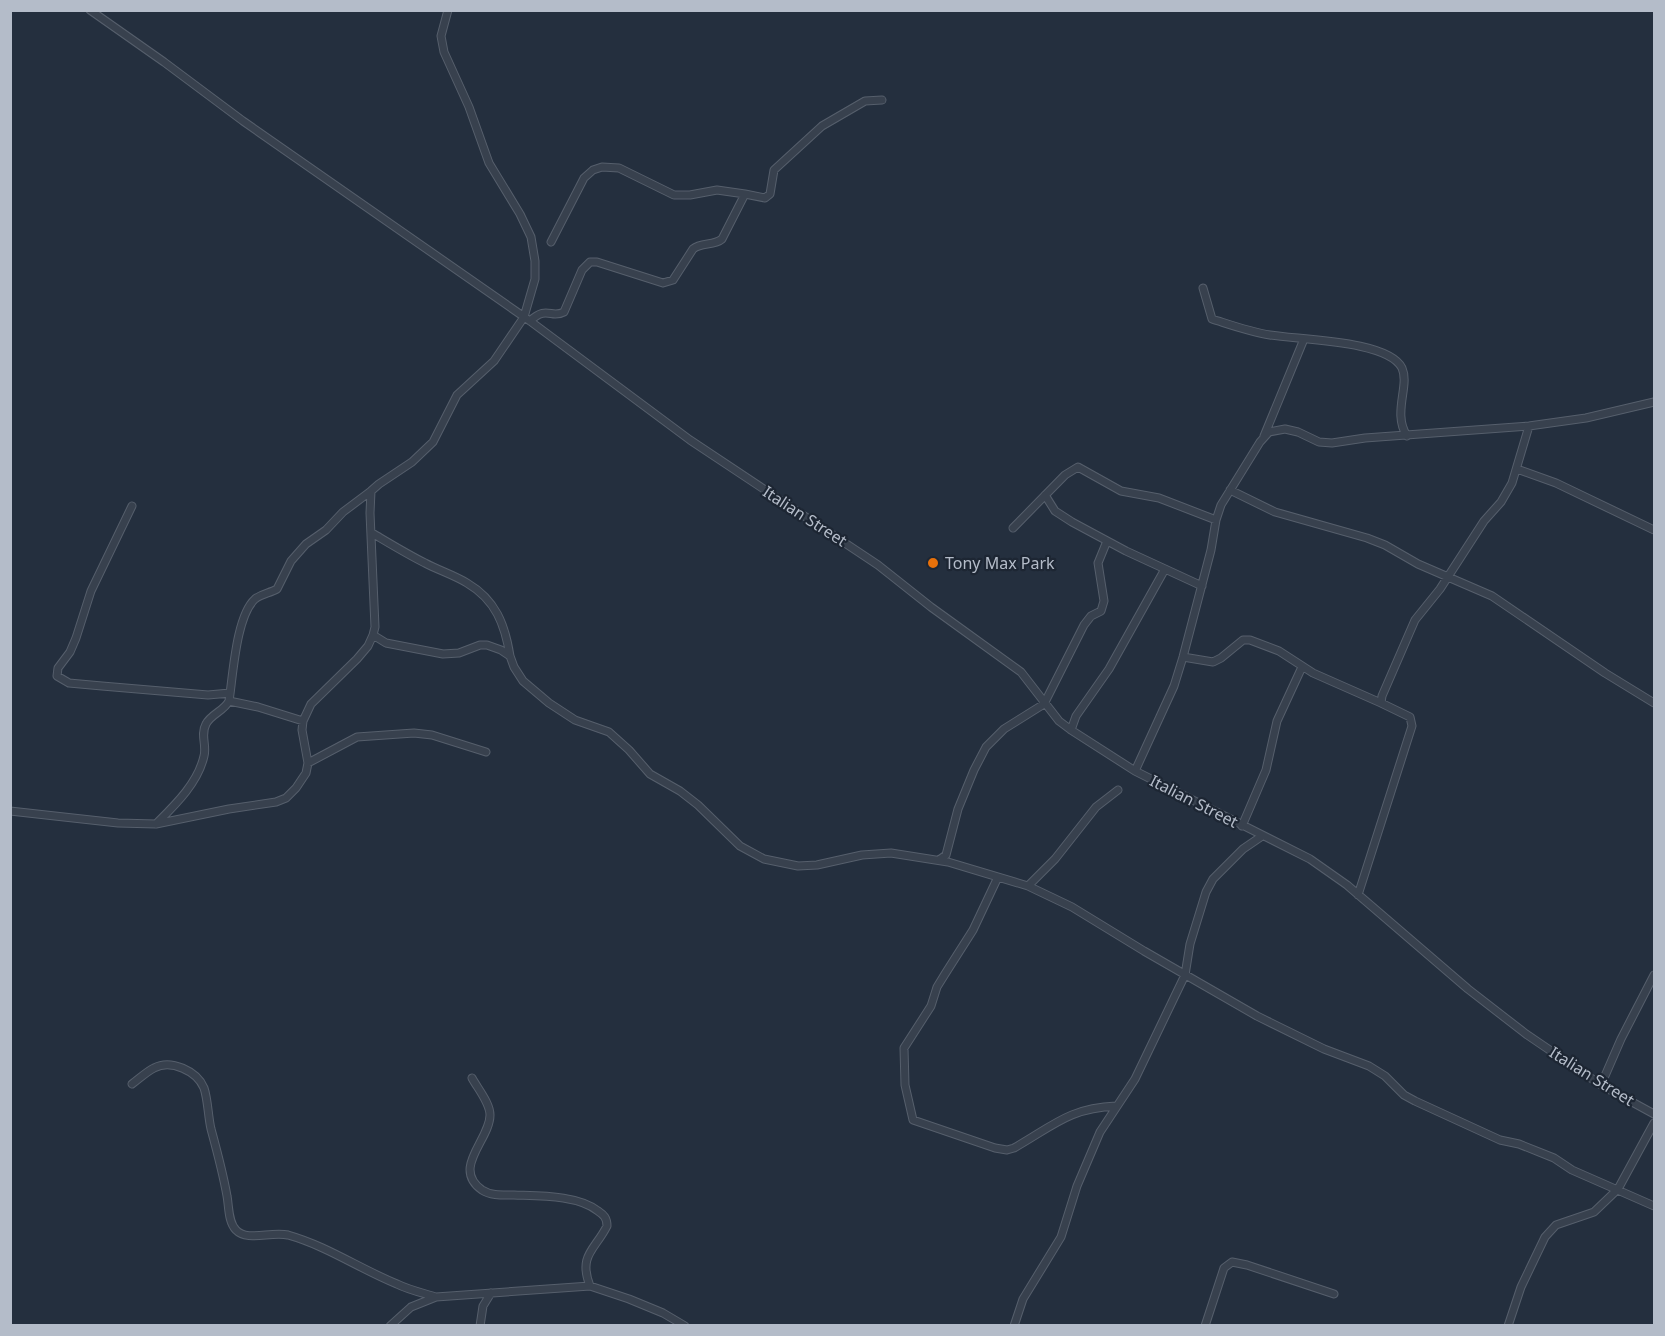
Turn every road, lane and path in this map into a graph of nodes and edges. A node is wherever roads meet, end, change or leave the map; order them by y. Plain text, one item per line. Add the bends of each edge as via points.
1 (90, 10) edge
2 (448, 10) edge
3 (882, 100) dead end
4 (745, 194) junction
5 (551, 242) dead end
6 (1203, 288) dead end
7 (527, 319) junction
8 (1305, 339) junction
9 (1654, 402) edge
10 (1529, 426) junction
11 (1264, 436) junction
12 (1407, 436) junction
13 (1517, 469) junction
14 (1230, 490) junction
15 (371, 491) junction
16 (1045, 495) junction
17 (132, 506) dead end
18 (1216, 520) junction
19 (1013, 528) dead end
20 (1654, 530) edge
21 (372, 533) junction
22 (1107, 541) junction
23 (1166, 569) junction
24 (1448, 577) junction
25 (1202, 586) junction
26 (373, 634) junction
27 (510, 656) junction
28 (1183, 657) junction
29 (1302, 667) junction
30 (229, 697) junction
31 (1382, 703) junction
32 (1654, 703) edge
33 (1044, 704) junction
34 (303, 721) junction
35 (1071, 730) junction
36 (486, 752) dead end
37 (308, 764) junction
38 (1135, 771) junction
39 (1118, 790) dead end
40 (10, 810) edge
41 (156, 824) junction
42 (1242, 826) junction
43 (1262, 836) junction
44 (939, 860) junction
45 (998, 877) junction
46 (1028, 886) junction
47 (1358, 894) junction
48 (1185, 975) junction
49 (1654, 975) edge
50 (472, 1078) dead end
51 (132, 1084) dead end
52 (1601, 1085) junction
53 (1116, 1106) junction
54 (1654, 1114) edge
55 (1654, 1123) edge
56 (1618, 1190) junction
57 (1654, 1206) edge
58 (590, 1286) junction
59 (491, 1293) junction
60 (1334, 1294) dead end
61 (436, 1297) junction
62 (390, 1326) edge
63 (480, 1326) edge
64 (685, 1326) edge
65 (1014, 1326) edge
66 (1205, 1326) edge
67 (1508, 1326) edge

1 - 7 street, Italian Street
2 - 7 street via 441,36 444,52 489,163 531,237 535,279
3 - 4 street via 865,100 822,126 774,170 768,196
4 - 5 street via 717,190 674,195 619,168 602,167 584,178
4 - 7 street via 722,239 693,249 673,280 663,283 590,262 582,270 564,312 542,313
6 - 8 street via 1212,319 1249,331
7 - 15 street via 495,361 458,395 433,442
7 - 33 street, Italian Street via 612,384 878,565 1006,660 1021,672
8 - 11 street
8 - 12 street via 1361,347 1396,361 1403,372 1401,420
9 - 10 street
10 - 12 street
10 - 13 street
11 - 12 street via 1285,429 1325,443
11 - 14 street
13 - 20 street via 1556,483
13 - 24 street via 1506,494
14 - 18 street
14 - 24 street via 1275,512 1385,545
15 - 21 street
15 - 30 street via 306,544 291,561 277,590 252,602 237,639
16 - 18 street via 1071,469 1078,467 1121,491 1159,498
16 - 19 street
16 - 22 street via 1062,517
17 - 30 street via 91,591 79,630 57,676 69,682
18 - 25 street
21 - 26 street
21 - 27 street via 468,583 491,603 502,620
22 - 23 street
22 - 33 street via 1098,563 1103,607 1084,625
23 - 25 street
23 - 35 street
24 - 31 street via 1415,620
24 - 32 street via 1515,610
25 - 28 street
26 - 27 street via 386,643 433,653 459,653 487,645
26 - 34 street via 357,659 311,704
27 - 44 street via 523,681 549,703 575,720 609,732 650,774 680,791 740,846 764,859 798,866 891,853
28 - 29 street via 1213,663 1246,639 1279,651
28 - 38 street
29 - 31 street
29 - 42 street via 1277,721 1266,770
30 - 34 street
30 - 41 street via 226,706 207,722 203,733 204,757 197,775
31 - 47 street via 1410,717 1412,726
33 - 35 street, Italian Street
33 - 44 street via 1004,729 986,747 958,809 946,855
34 - 37 street
35 - 38 street, Italian Street
36 - 37 street via 414,733 357,737
37 - 41 street via 296,789 276,802
38 - 42 street, Italian Street
39 - 46 street via 1096,807
40 - 41 street
42 - 43 street, Italian Street
43 - 47 street, Italian Street via 1310,859
43 - 48 street via 1213,879 1190,944
44 - 45 street
45 - 46 street
45 - 53 street via 973,930 904,1048 905,1085 913,1120 1007,1150 1071,1115
46 - 48 street via 1072,907
47 - 52 street, Italian Street via 1526,1034
48 - 53 street via 1135,1079
48 - 56 street via 1324,1049 1370,1066 1404,1095 1433,1111 1547,1155
49 - 52 street
50 - 58 street via 490,1112 472,1159 471,1174 476,1184 496,1195 580,1201 605,1217 607,1226 592,1246 586,1263
51 - 61 street via 156,1066 165,1065 192,1072 199,1080 204,1088 230,1218 238,1232 244,1236 290,1236 397,1284
52 - 54 street, Italian Street
53 - 65 street via 1085,1165 1061,1237 1028,1290
55 - 56 street
56 - 57 street
56 - 67 street via 1594,1212 1556,1225 1545,1237
58 - 59 street
58 - 64 street via 663,1313
59 - 61 street
59 - 63 street via 483,1305
60 - 66 street via 1232,1262 1224,1268
61 - 62 street via 411,1307

